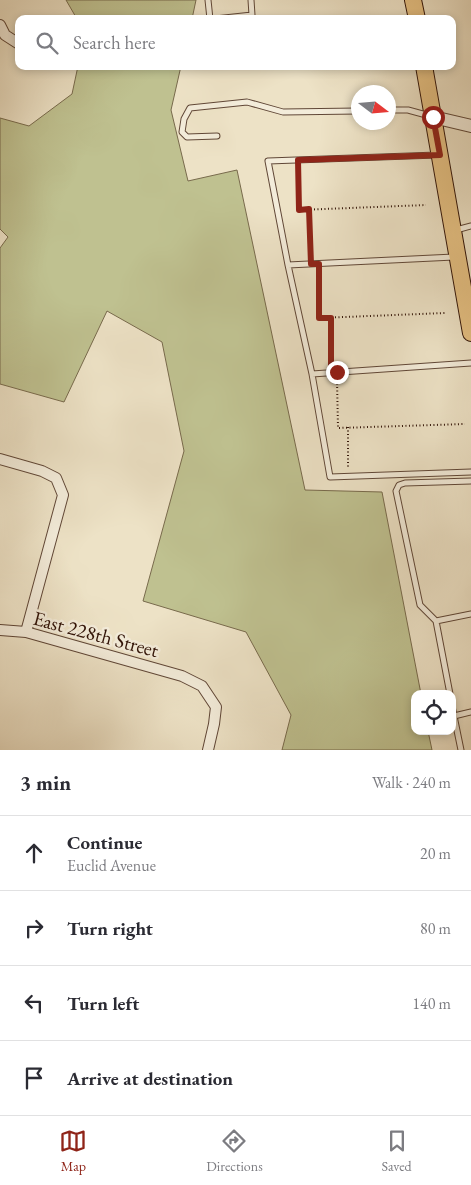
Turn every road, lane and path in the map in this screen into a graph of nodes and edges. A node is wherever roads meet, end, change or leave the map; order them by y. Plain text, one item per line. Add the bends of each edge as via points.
1 (208, 0) edge
2 (250, 0) edge
3 (413, 0) edge
4 (210, 15) edge
5 (252, 15) edge
6 (415, 15) edge
7 (0, 25) edge
8 (15, 41) edge
9 (425, 70) edge
10 (396, 110) edge
11 (351, 111) edge
12 (433, 117) junction
13 (471, 126) edge
14 (217, 136) dead end
15 (440, 155) junction
16 (298, 160) junction
17 (426, 205) dead end
18 (309, 209) junction
19 (471, 226) edge
20 (453, 231) junction
21 (457, 257) junction
22 (311, 264) junction
23 (319, 264) junction
24 (288, 265) junction
25 (467, 282) edge
26 (445, 313) dead end
27 (331, 318) junction
28 (471, 333) edge
29 (471, 363) edge
30 (334, 373) junction
31 (312, 374) junction
32 (465, 424) dead end
33 (348, 427) junction
34 (0, 459) edge
35 (471, 472) edge
36 (348, 477) junction
37 (471, 481) edge
38 (471, 614) edge
39 (436, 621) junction
40 (0, 630) edge
41 (26, 632) junction
42 (449, 690) edge
43 (471, 712) edge
44 (456, 716) edge
45 (456, 727) edge
46 (208, 750) edge
47 (460, 750) edge

1 - 4 lane
2 - 5 lane
3 - 6 main road
7 - 8 street
9 - 12 main road
10 - 12 lane
11 - 14 lane via 283,112 247,102 190,108 182,132 187,137
12 - 13 street
12 - 15 main road
15 - 16 lane
15 - 20 main road
16 - 18 path via 299,210
16 - 24 lane via 268,161
17 - 18 path
18 - 22 path
19 - 20 lane
20 - 21 main road
21 - 23 lane
21 - 25 main road
22 - 23 lane
22 - 24 lane
23 - 27 path via 319,318
24 - 31 lane
25 - 28 main road
26 - 27 path
27 - 30 path
29 - 30 lane
30 - 31 lane
30 - 33 path via 338,428
31 - 36 lane via 330,477
32 - 33 path
33 - 36 path
34 - 41 street via 42,470 56,478 63,495
35 - 36 lane
37 - 39 lane via 405,483 396,491 420,605
38 - 39 lane
39 - 42 lane
40 - 41 street, East 228th Street
41 - 46 street, East 228th Street via 182,676 202,686 216,706
43 - 44 lane
45 - 47 lane

